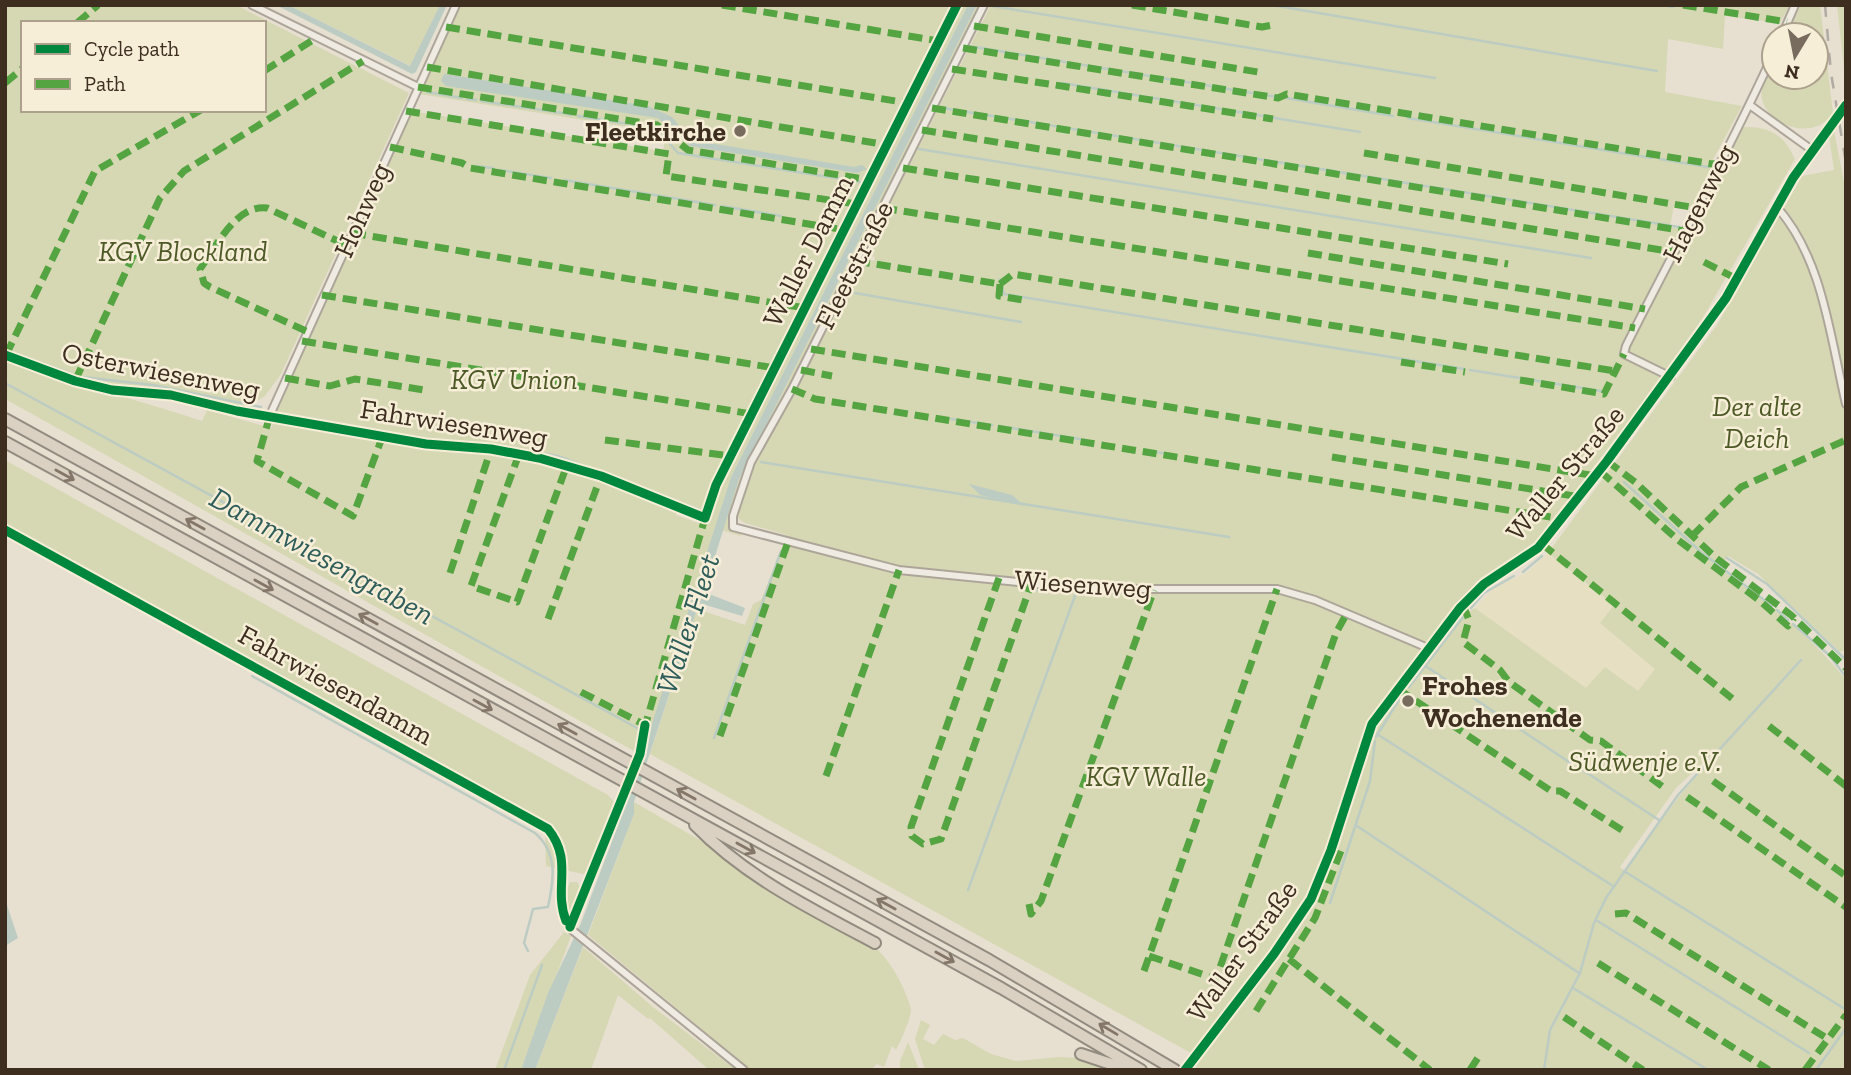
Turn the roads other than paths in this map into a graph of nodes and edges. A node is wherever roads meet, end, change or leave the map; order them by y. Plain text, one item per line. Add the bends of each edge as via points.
1 (252, 5) edge
2 (456, 5) edge
3 (957, 5) edge
4 (984, 5) edge
5 (1760, 85) edge
6 (418, 87) junction
7 (1846, 105) edge
8 (1751, 106) junction
9 (1812, 150) junction
10 (1776, 205) junction
11 (5, 355) edge
12 (1671, 377) junction
13 (1846, 404) edge
14 (270, 415) junction
15 (5, 419) edge
16 (5, 442) edge
17 (705, 518) joint
18 (733, 527) joint
19 (5, 530) edge
20 (1428, 648) junction
21 (686, 815) junction
22 (875, 943) dead end
23 (1081, 1054) dead end
24 (744, 1070) edge
25 (1129, 1070) edge
26 (1141, 1070) edge
27 (1175, 1070) edge
28 (1185, 1070) edge

1 - 6 street
2 - 6 street, Hohweg
3 - 17 street, Waller Damm via 721,476
4 - 18 street, Fleetstraße via 751,462
5 - 8 street, Hagenweg
6 - 14 street, Hohweg
7 - 9 street, Waller Straße
8 - 9 street
8 - 12 street, Hagenweg via 1624,354
9 - 10 street, Waller Straße
10 - 12 street, Waller Straße via 1726,298
10 - 13 street via 1793,225 1817,279
11 - 14 street, Osterwiesenweg via 83,383
12 - 20 street, Waller Straße via 1542,544 1484,584
14 - 17 street, Fahrwiesenweg via 426,444 539,458 601,476
27 -> 15 highway via 989,960
16 -> 21 highway
18 - 20 street, Wiesenweg via 899,570 1087,589 1276,589 1315,600
19 - 24 street, Fahrwiesendamm via 548,829 563,857 562,910 572,930
20 - 28 street, Waller Straße via 1372,724 1311,900
21 - 22 highway via 710,840 772,887
21 -> 26 highway
23 - 25 highway

